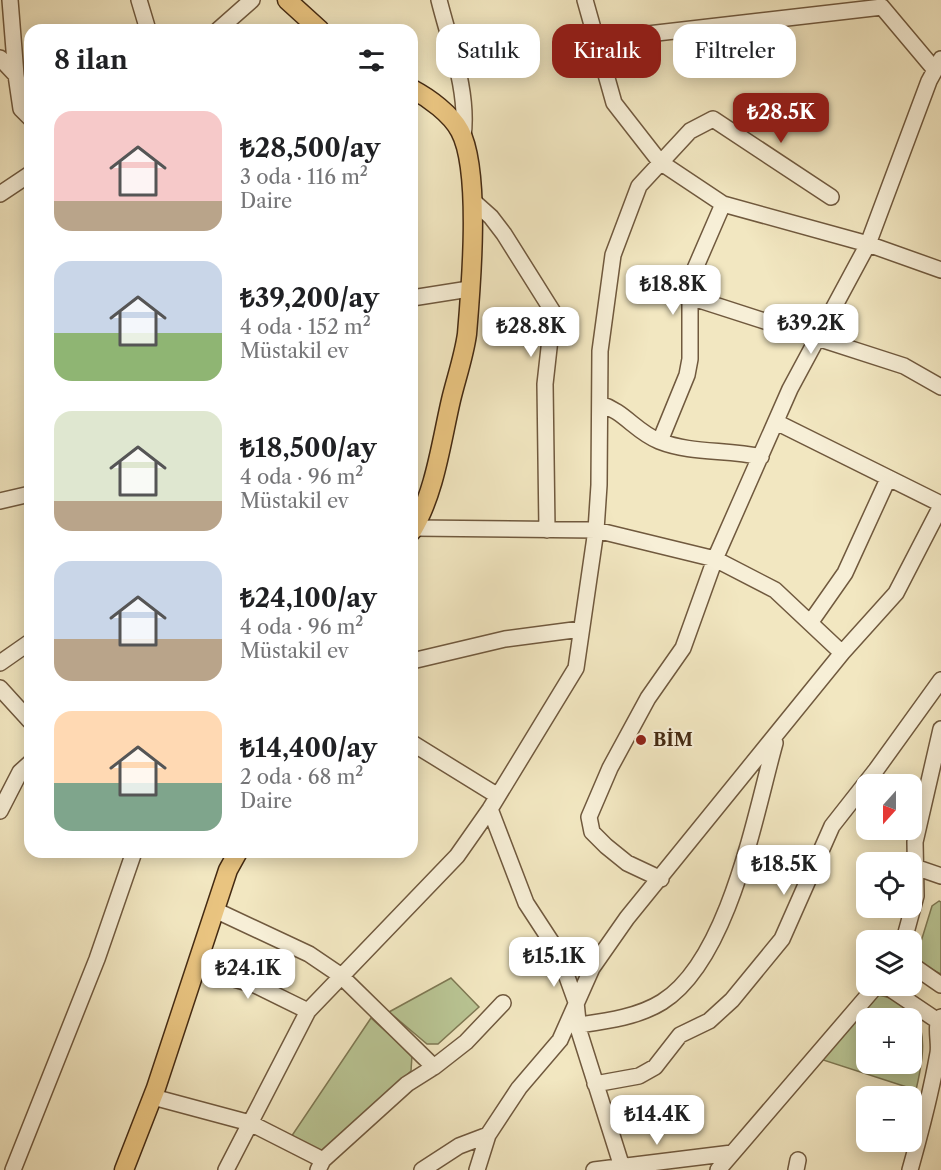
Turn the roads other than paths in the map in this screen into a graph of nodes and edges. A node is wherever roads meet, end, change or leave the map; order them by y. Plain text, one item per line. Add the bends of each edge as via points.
1 (10, 0) edge
2 (139, 0) edge
3 (252, 0) edge
4 (287, 0) edge
5 (439, 0) edge
6 (585, 0) edge
7 (146, 24) edge
8 (225, 24) edge
9 (313, 24) edge
10 (592, 24) edge
11 (661, 32) edge
12 (0, 58) edge
13 (938, 64) edge
14 (16, 75) junction
15 (607, 78) edge
16 (418, 93) edge
17 (24, 112) edge
18 (463, 137) junction
19 (660, 162) junction
20 (24, 178) edge
21 (0, 194) edge
22 (831, 196) dead end
23 (472, 200) junction
24 (723, 204) junction
25 (868, 244) junction
26 (941, 270) edge
27 (469, 289) junction
28 (418, 297) edge
29 (690, 297) junction
30 (817, 339) junction
31 (941, 387) edge
32 (600, 404) junction
33 (776, 422) junction
34 (660, 441) junction
35 (761, 457) junction
36 (888, 479) junction
37 (24, 495) edge
38 (0, 501) edge
39 (941, 505) edge
40 (418, 522) edge
41 (418, 530) edge
42 (547, 530) junction
43 (596, 530) junction
44 (715, 559) junction
45 (810, 623) junction
46 (580, 629) junction
47 (24, 646) edge
48 (842, 653) junction
49 (418, 660) edge
50 (0, 663) edge
51 (941, 680) edge
52 (0, 688) edge
53 (24, 714) edge
54 (941, 729) edge
55 (776, 736) junction
56 (418, 747) edge
57 (24, 768) edge
58 (494, 802) junction
59 (0, 812) edge
60 (915, 852) edge
61 (132, 858) edge
62 (235, 858) edge
63 (922, 869) edge
64 (941, 876) edge
65 (661, 879) junction
66 (215, 910) junction
67 (196, 968) junction
68 (922, 972) edge
69 (340, 975) junction
70 (941, 985) edge
71 (868, 996) edge
72 (902, 996) edge
73 (576, 1002) junction
74 (502, 1003) dead end
75 (308, 1011) junction
76 (940, 1019) edge
77 (579, 1025) junction
78 (940, 1048) edge
79 (434, 1067) junction
80 (595, 1084) junction
81 (941, 1090) edge
82 (153, 1097) junction
83 (930, 1101) junction
84 (250, 1123) junction
85 (488, 1135) junction
86 (726, 1164) edge
87 (321, 1165) edge
88 (622, 1167) junction
89 (13, 1170) edge
90 (124, 1170) edge
91 (226, 1170) edge
92 (422, 1170) edge
93 (477, 1170) edge
94 (594, 1170) edge
95 (910, 1170) edge

1 - 14 street
2 - 7 street
3 - 8 street
4 - 9 main road
5 - 18 street via 463,97
6 - 10 street
11 - 13 street via 882,7
12 - 14 street
13 - 25 street
14 - 17 street
15 - 19 street via 614,103
16 - 18 main road via 436,105
18 - 23 main road via 471,161
19 - 22 street via 690,131 713,118
19 - 24 street
19 - 32 street via 639,186 613,255 600,351
20 - 21 street
23 - 27 main road
23 - 42 street via 504,234 553,312 545,384
24 - 25 street
24 - 29 street via 694,271
25 - 26 street
25 - 30 street
27 - 28 street
27 - 40 main road via 466,336 436,467
29 - 30 street
29 - 34 street via 687,375
30 - 31 street via 904,366
30 - 33 street
32 - 34 street via 624,415
32 - 43 street
33 - 35 street
33 - 36 street
34 - 35 street via 686,450
35 - 44 street
36 - 39 street
36 - 45 street via 844,573
37 - 38 street
39 - 48 street via 896,593
41 - 42 street
42 - 43 street
43 - 44 street
43 - 46 street
44 - 45 street via 775,590
44 - 65 street via 683,648 648,698 610,768 590,817 592,832 606,846 627,863
45 - 48 street
46 - 49 street via 505,639
46 - 58 street via 576,668
47 - 50 street
48 - 55 street
51 - 80 street via 832,826 782,939 732,1000 709,1021 680,1035 655,1067 639,1076
52 - 53 street
54 - 60 street
55 - 65 street
55 - 77 street via 738,882 699,966 663,1002 621,1019
56 - 58 street
57 - 59 street
58 - 69 street via 457,856
58 - 73 street via 526,903 558,952
61 - 89 street via 97,959
62 - 66 main road
63 - 64 street
65 - 73 street via 592,968
66 - 67 main road
66 - 69 street via 309,954
67 - 75 street via 255,985
67 - 82 main road
68 - 70 street
69 - 75 street
69 - 79 street
71 - 86 street
72 - 76 street
73 - 77 street
73 - 85 street via 560,1040 519,1088
74 - 79 street via 466,1042
75 - 84 street
76 - 78 street
77 - 80 street
78 - 83 street
79 - 87 street via 407,1084
80 - 88 street
81 - 83 street
82 - 84 street
82 - 90 main road
83 - 95 street
84 - 87 street
84 - 91 street
85 - 92 street via 459,1146
85 - 93 street
86 - 88 street
88 - 94 street

